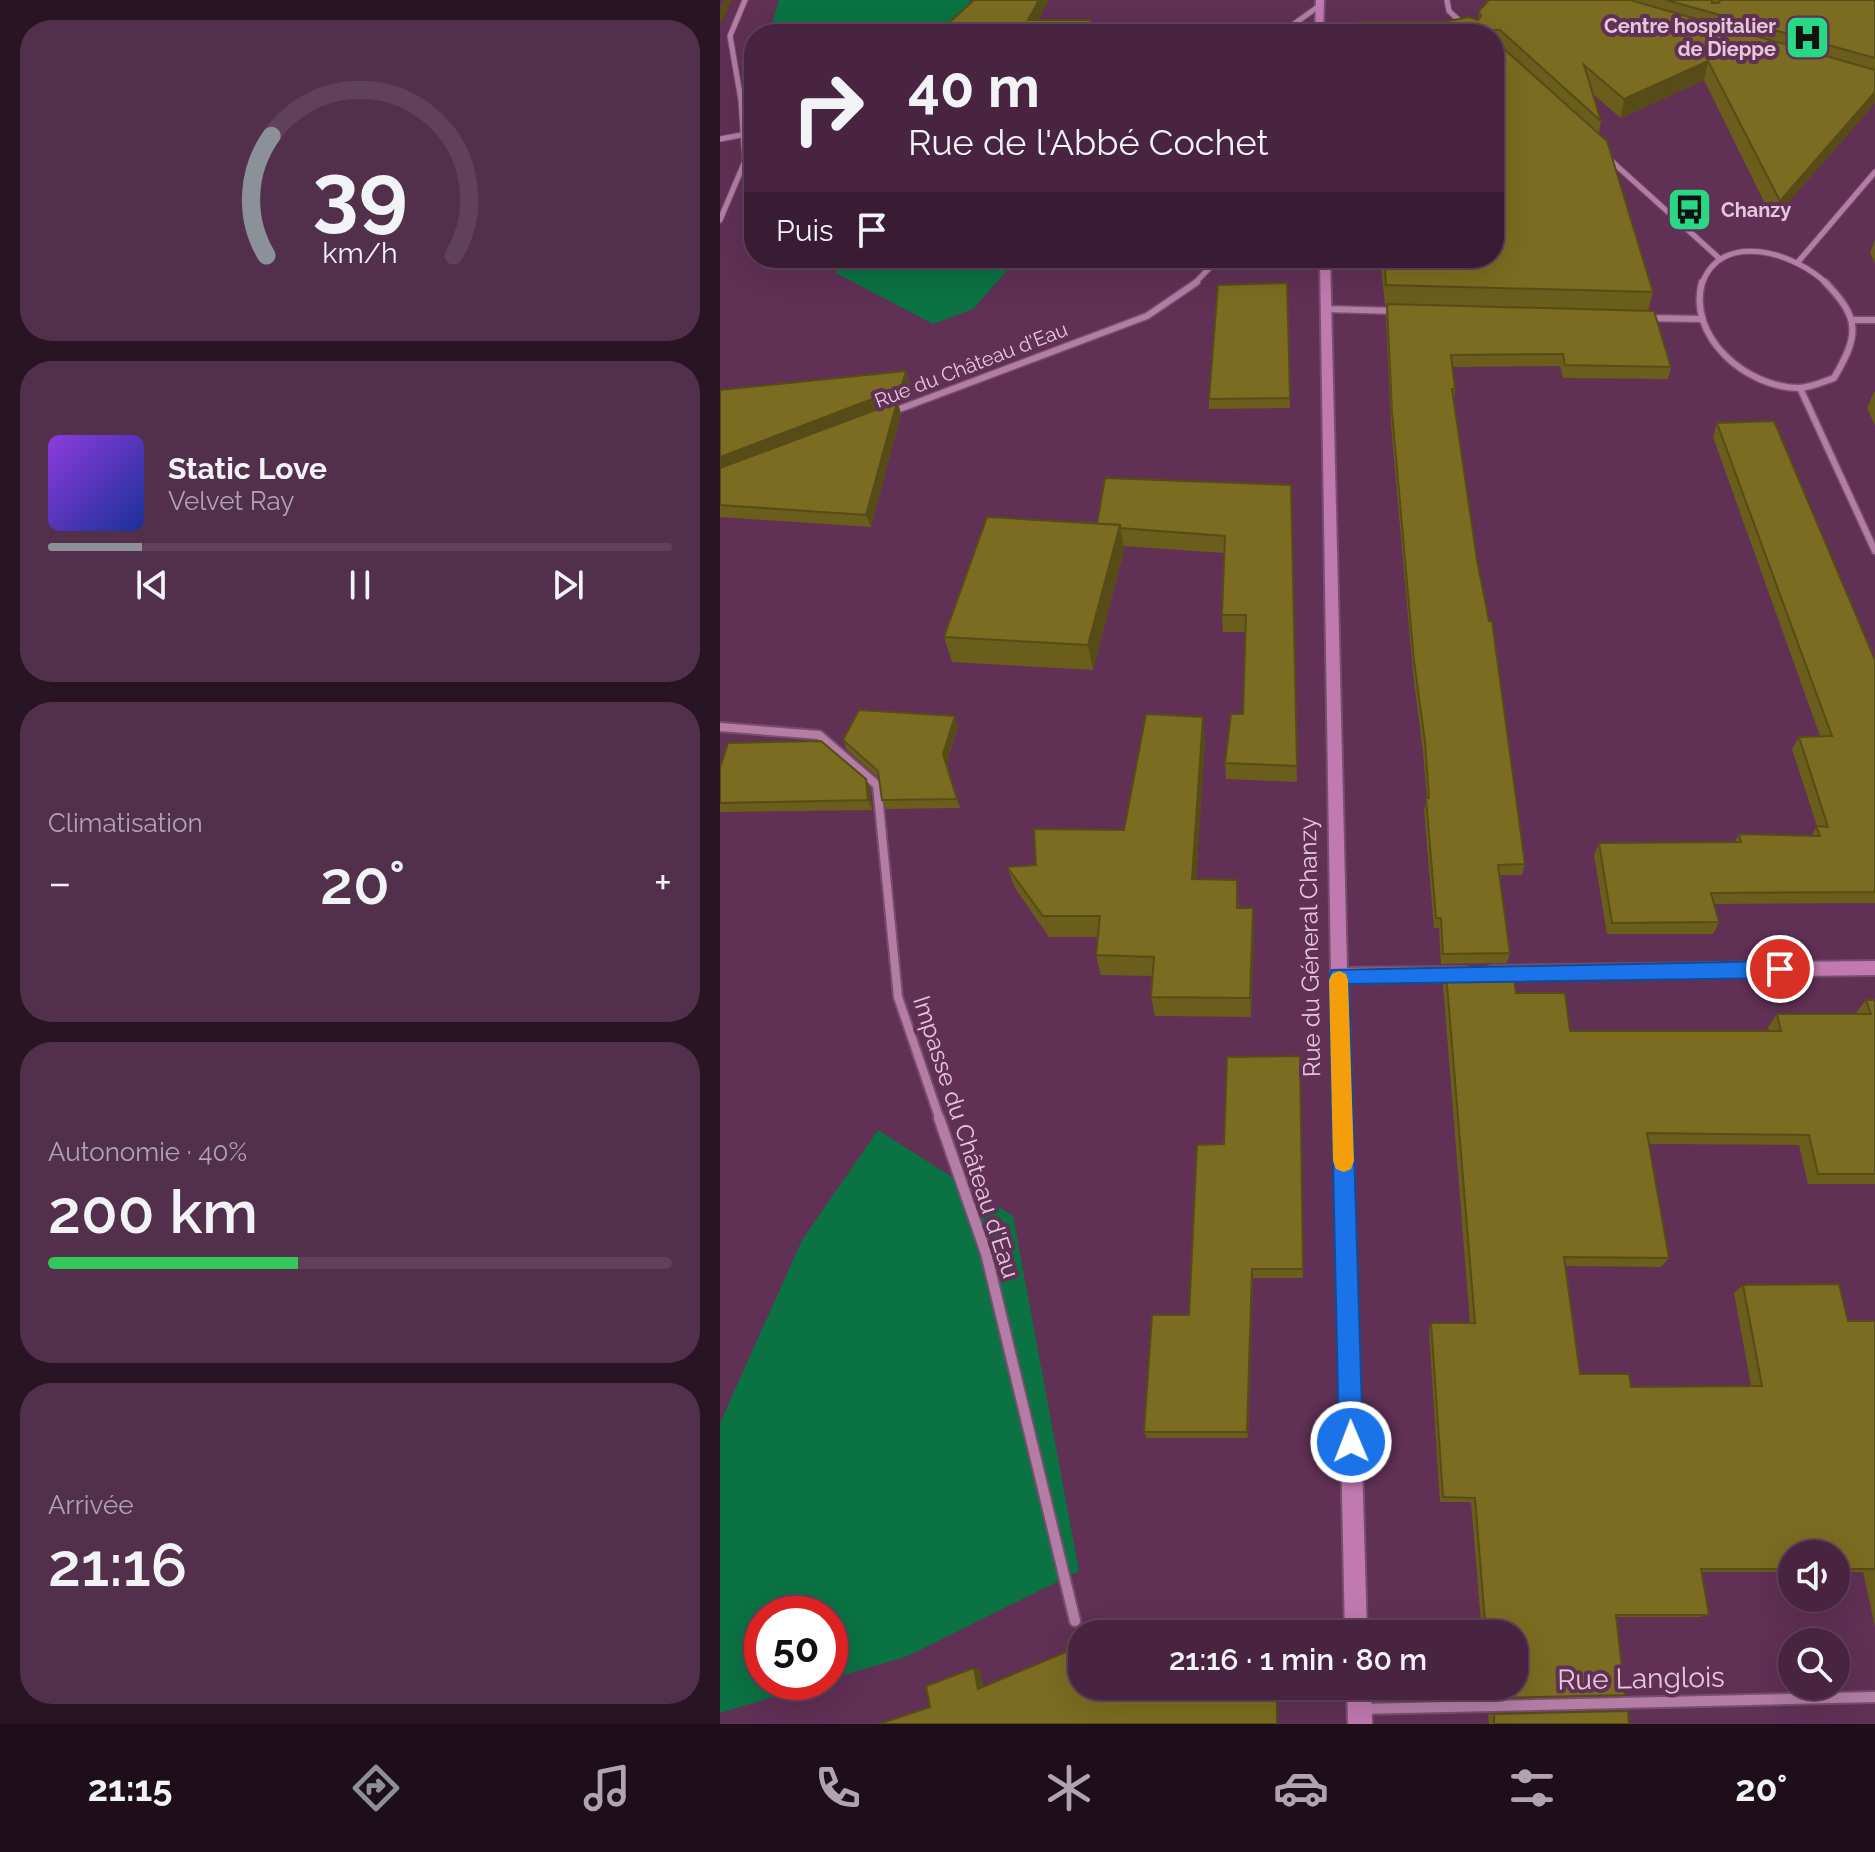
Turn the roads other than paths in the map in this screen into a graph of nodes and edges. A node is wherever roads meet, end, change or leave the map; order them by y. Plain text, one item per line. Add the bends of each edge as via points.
1 (745, 0) edge
2 (1331, 0) edge
3 (1447, 0) edge
4 (1319, 3) edge
5 (1293, 24) edge
6 (1319, 24) edge
7 (1463, 24) edge
8 (741, 135) junction
9 (720, 139) edge
10 (1599, 150) edge
11 (744, 154) edge
12 (744, 163) edge
13 (1875, 172) edge
14 (720, 220) edge
15 (1720, 259) junction
16 (1798, 262) junction
17 (1210, 268) edge
18 (1325, 268) edge
19 (1326, 309) junction
20 (1404, 311) edge
21 (1638, 318) edge
22 (1701, 319) junction
23 (1853, 320) junction
24 (1875, 320) edge
25 (1800, 388) junction
26 (882, 415) edge
27 (1875, 551) edge
28 (720, 727) edge
29 (1875, 968) edge
30 (1339, 976) junction
31 (1075, 1620) edge
32 (1356, 1620) edge
33 (1875, 1697) edge
34 (1360, 1706) edge

1 - 8 street via 730,36
2 - 4 main road
3 - 7 street via 1449,11
4 - 5 street
4 - 6 main road
8 - 9 street
8 - 11 street
10 - 15 street
12 - 14 street
13 - 16 street
15 - 16 street via 1737,251 1762,251
15 - 22 street via 1706,272 1699,296
16 - 23 street via 1835,292
17 - 26 street, Rue du Château d'Eau via 1147,316
18 - 19 main road, Rue du Géneral Chanzy
19 - 20 street
19 - 30 main road, Rue du Géneral Chanzy
21 - 22 street
22 - 25 street via 1715,346 1742,366
23 - 24 street
23 - 25 street via 1849,352 1834,378
25 - 27 street
28 - 31 street, Impasse du Château d'Eau via 819,735 877,785 898,997 986,1253
29 - 30 main road
30 - 32 main road, Rue du Géneral Chanzy
33 - 34 street, Rue Langlois

